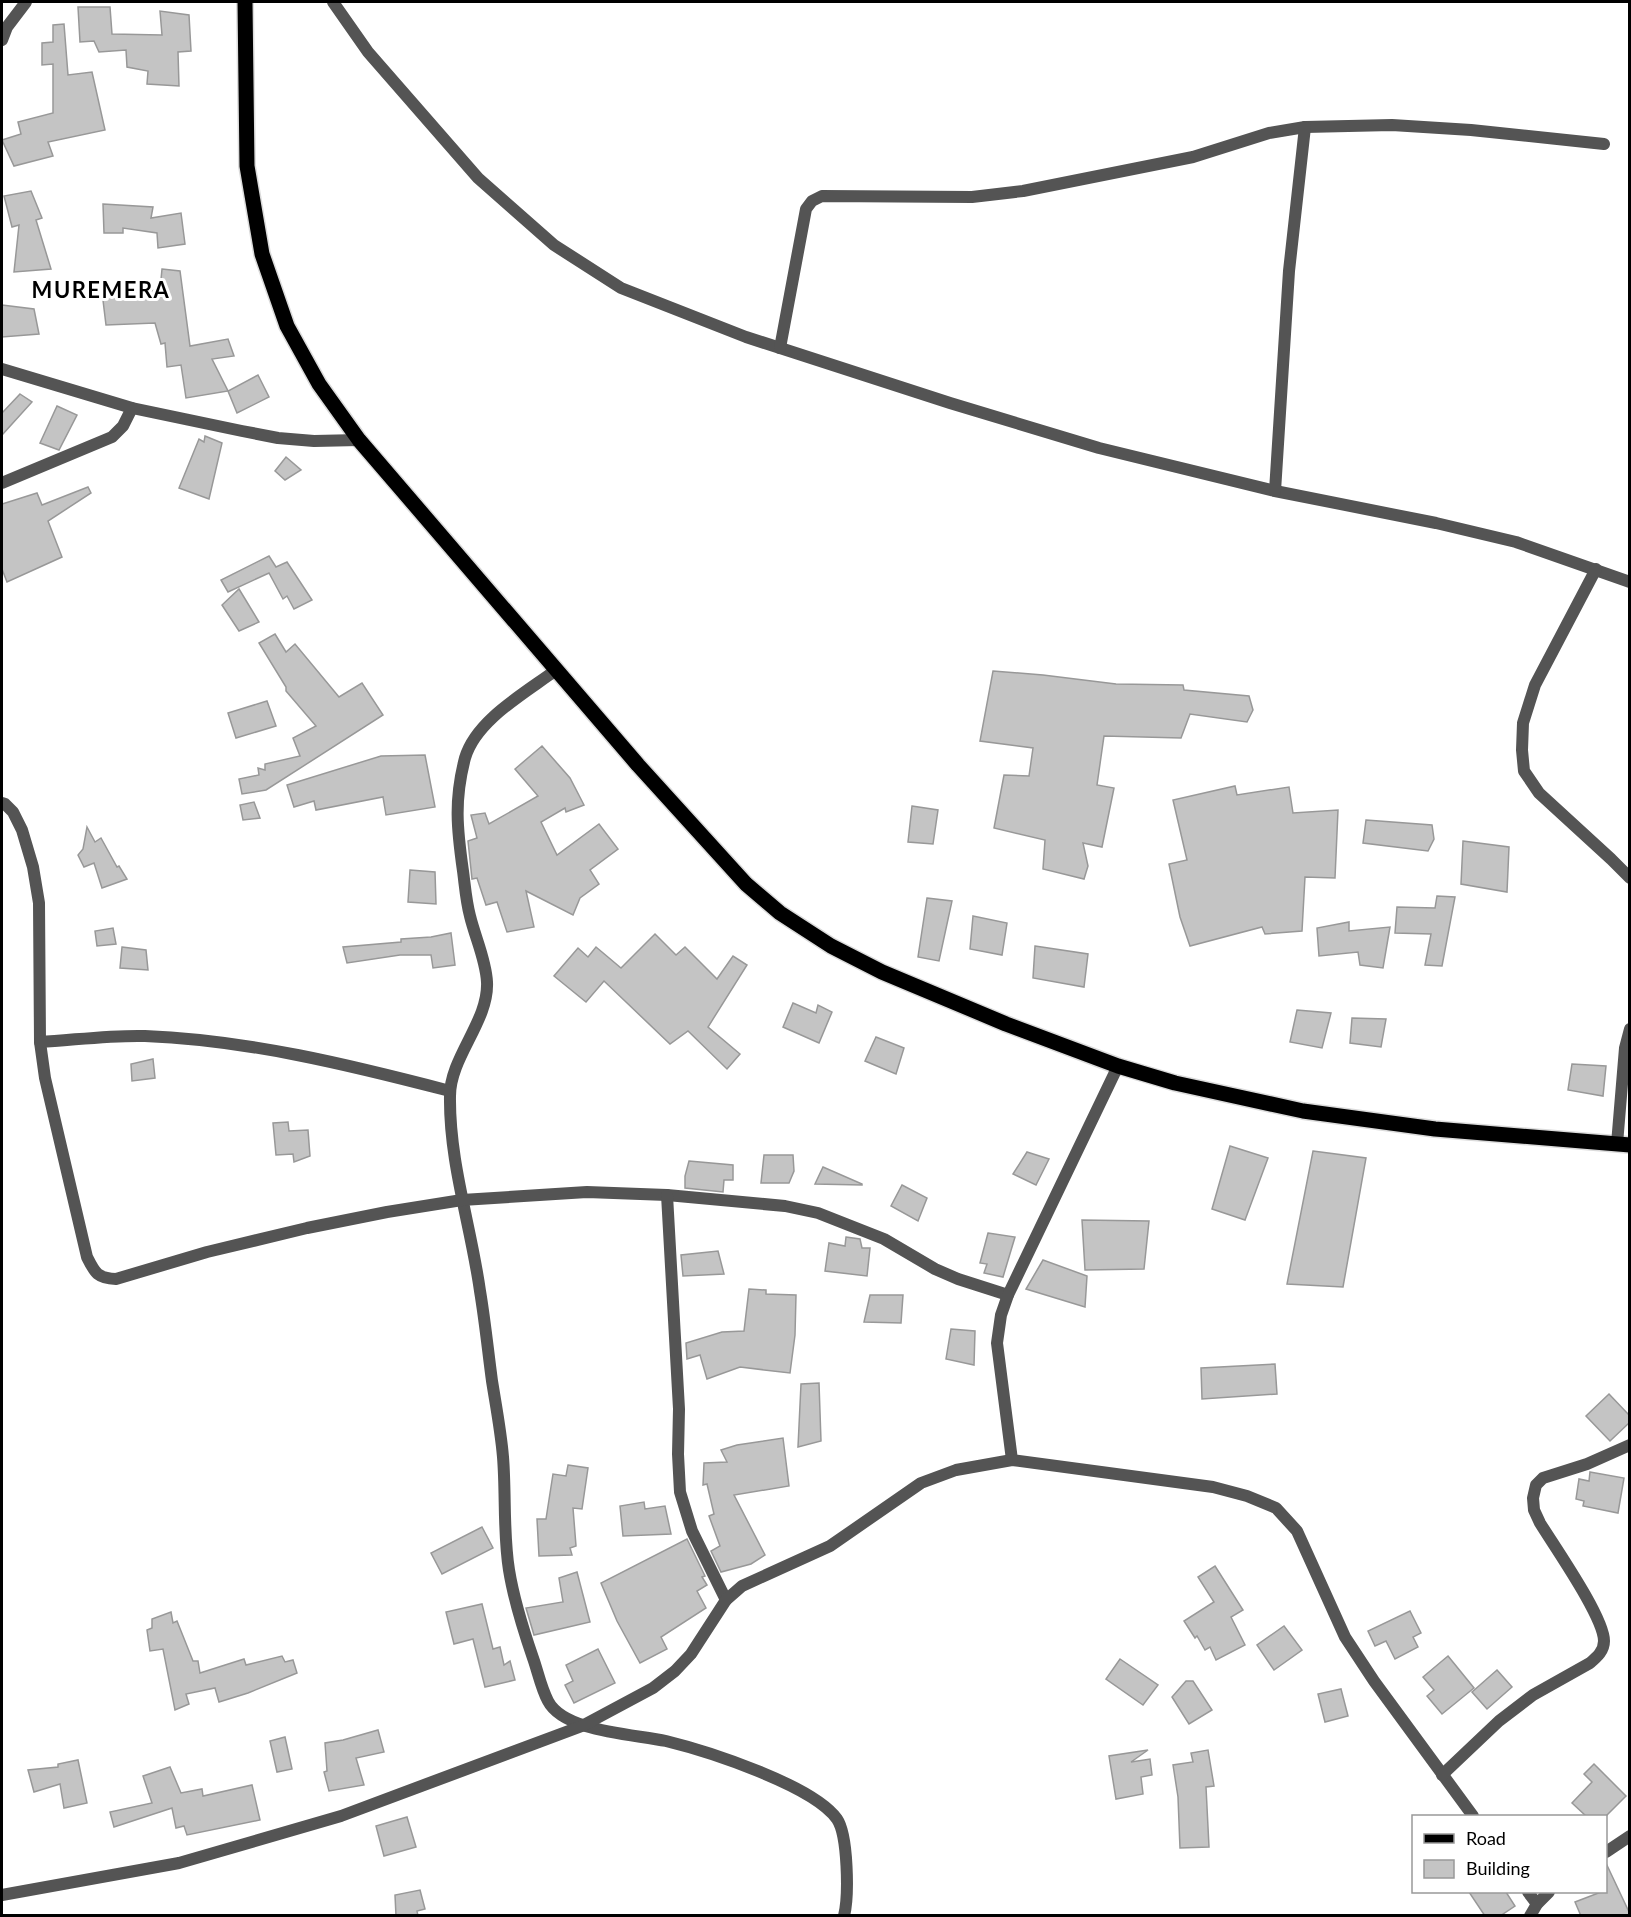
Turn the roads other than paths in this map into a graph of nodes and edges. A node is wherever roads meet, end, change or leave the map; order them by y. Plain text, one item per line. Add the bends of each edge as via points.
1 (26, 2) edge
2 (245, 2) edge
3 (333, 2) edge
4 (2, 40) edge
5 (1305, 127) junction
6 (1604, 144) dead end
7 (780, 348) junction
8 (2, 369) edge
9 (132, 408) junction
10 (359, 440) junction
11 (2, 483) edge
12 (1275, 491) junction
13 (1596, 569) junction
14 (1629, 582) edge
15 (556, 670) junction
16 (2, 803) edge
17 (1629, 878) edge
18 (1629, 1029) edge
19 (40, 1042) junction
20 (1118, 1066) junction
21 (450, 1091) junction
22 (1623, 1144) edge
23 (667, 1195) junction
24 (462, 1200) junction
25 (1008, 1295) junction
26 (1629, 1445) edge
27 (1012, 1460) junction
28 (726, 1600) junction
29 (582, 1725) junction
30 (1442, 1775) junction
31 (1472, 1815) edge
32 (1629, 1836) edge
33 (1607, 1851) edge
34 (1529, 1893) edge
35 (1548, 1893) edge
36 (2, 1895) edge
37 (1537, 1904) junction
38 (844, 1916) edge
39 (1530, 1916) edge

1 - 4 street
2 - 10 main road via 247,166 262,254 287,326 319,384
3 - 7 street via 368,52 478,178 554,245 621,288
5 - 6 street via 1392,125
5 - 7 street via 1269,132 1193,157 1023,191 972,197 822,196 806,208
5 - 12 street via 1289,271
7 - 12 street via 1099,448
8 - 9 street
9 - 10 street via 278,438
9 - 11 street via 112,437
10 - 15 main road
12 - 13 street via 1516,542
13 - 14 street
13 - 17 street via 1535,685 1524,723 1524,771 1539,793
15 - 20 main road via 746,884 780,913 831,946 882,972
15 - 21 street via 486,722 466,754 457,797 457,830 468,912 488,985
16 - 19 street via 13,812 22,830 39,903
18 - 22 street via 1625,1048
19 - 21 street via 142,1036 202,1040 359,1068
19 - 24 street via 87,1257 103,1278 116,1279 308,1227
20 - 22 main road via 1303,1112 1435,1129
20 - 25 street
21 - 24 street
23 - 24 street via 587,1192
23 - 25 street via 785,1206 818,1213 884,1239 958,1279
23 - 28 street via 680,1492 692,1531
24 - 29 street via 480,1288 502,1455 508,1567 519,1618 549,1703 560,1716
25 - 27 street via 997,1343
26 - 30 street via 1543,1478 1536,1485 1533,1498 1540,1523 1595,1613 1604,1638 1603,1649 1590,1663 1524,1701
27 - 28 street via 956,1470 921,1483 830,1546 742,1586
27 - 30 street via 1213,1487 1276,1508 1297,1531 1345,1637
28 - 29 street via 691,1654 675,1671 653,1688
29 - 36 street via 341,1816 179,1863
29 - 38 street via 666,1741 726,1758 823,1804 840,1822 847,1863
30 - 31 street
32 - 33 street
34 - 37 street
35 - 37 street
37 - 39 street

